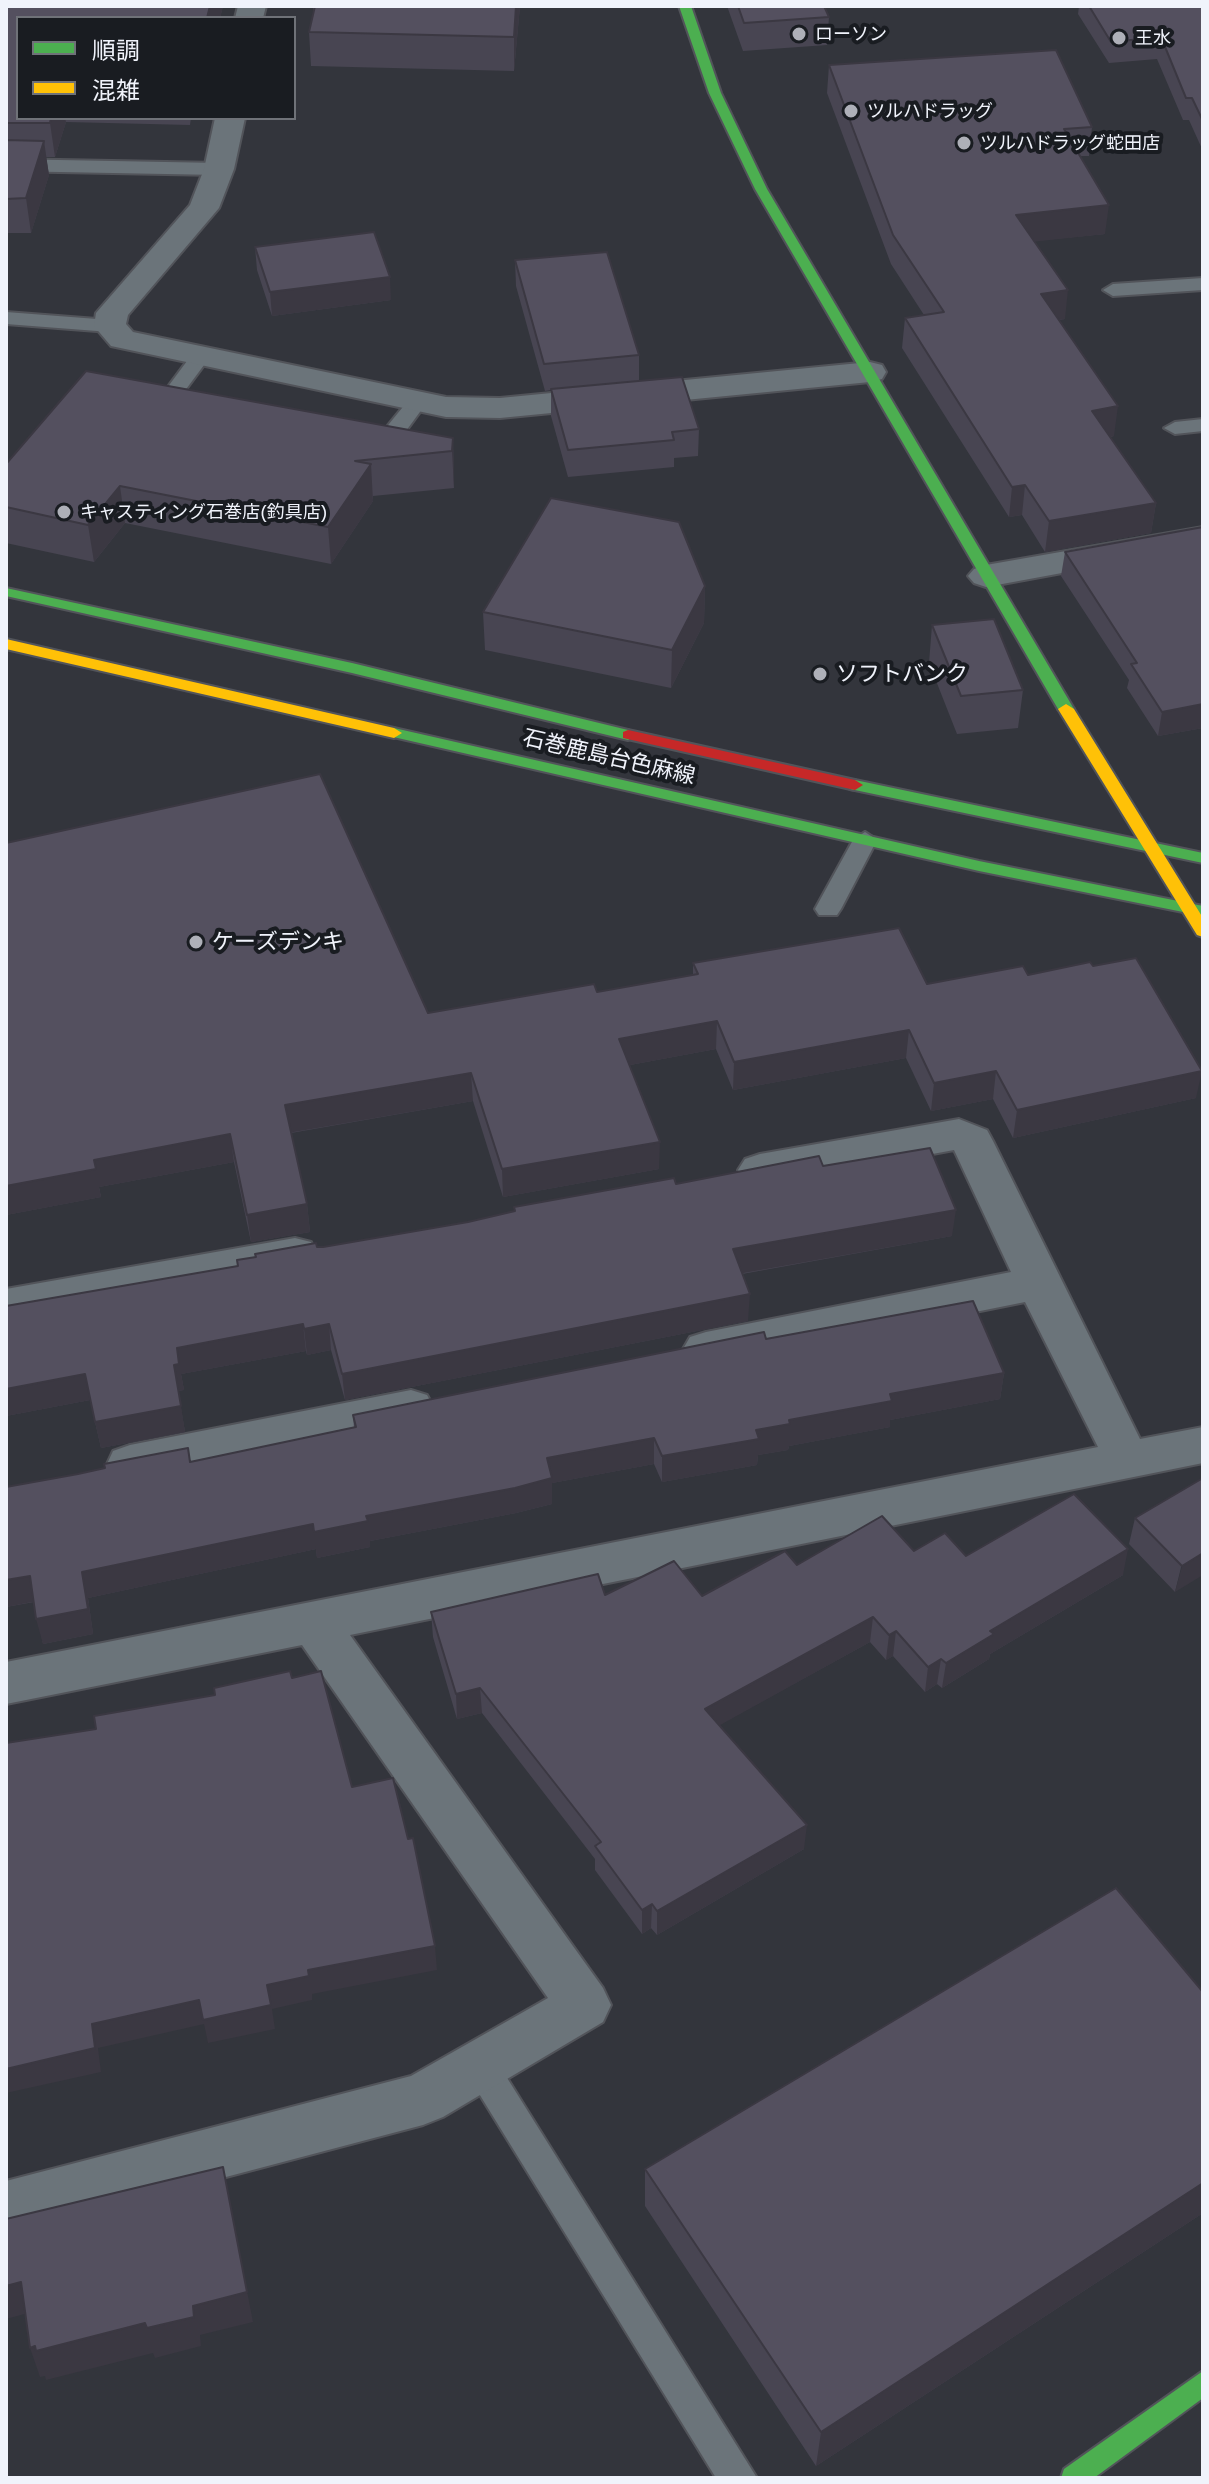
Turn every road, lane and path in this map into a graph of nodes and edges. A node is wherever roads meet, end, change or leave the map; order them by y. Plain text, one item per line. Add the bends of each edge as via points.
1 (685, 6) edge
2 (230, 120) edge
3 (6, 165) edge
4 (219, 169) junction
5 (1203, 284) edge
6 (1113, 290) dead end
7 (6, 318) edge
8 (110, 326) junction
9 (200, 357) junction
10 (870, 372) junction
11 (171, 396) edge
12 (418, 401) junction
13 (1203, 425) edge
14 (1175, 428) dead end
15 (384, 445) edge
16 (1203, 537) edge
17 (986, 576) junction
18 (6, 592) edge
19 (6, 644) edge
20 (865, 840) junction
21 (1151, 847) junction
22 (1203, 858) edge
23 (828, 909) dead end
24 (1196, 910) edge
25 (1203, 931) edge
26 (725, 1176) edge
27 (334, 1247) edge
28 (1038, 1283) junction
29 (6, 1306) edge
30 (662, 1358) edge
31 (444, 1402) edge
32 (1203, 1445) edge
33 (1128, 1461) junction
34 (84, 1473) edge
35 (314, 1623) junction
36 (6, 1683) edge
37 (482, 2068) junction
38 (6, 2208) edge
39 (1203, 2383) edge
40 (738, 2478) edge
41 (1073, 2478) edge

1 - 10 main road via 715,93 761,189
2 - 4 street
3 - 4 lane
4 - 8 street via 204,208 112,313
5 - 6 lane
7 - 8 lane
8 - 9 street via 122,339
9 - 11 lane
9 - 12 street
10 - 12 street via 500,408
10 - 17 main road
12 - 15 lane
13 - 14 lane
16 - 17 street
17 - 21 main road
18 - 21 main road, 石巻鹿島台色麻線 via 724,758
19 - 20 main road, 石巻鹿島台色麻線
20 - 23 lane
20 - 24 main road, 石巻鹿島台色麻線
21 - 22 main road, 石巻鹿島台色麻線
21 - 24 main road
24 - 25 main road
26 - 28 street via 959,1134 972,1141
27 - 29 street
28 - 30 street
28 - 33 street
31 - 34 street
32 - 33 street
33 - 35 street
35 - 36 street
35 - 37 street via 584,2005
37 - 38 street via 423,2099
37 - 40 lane
39 - 41 main road

